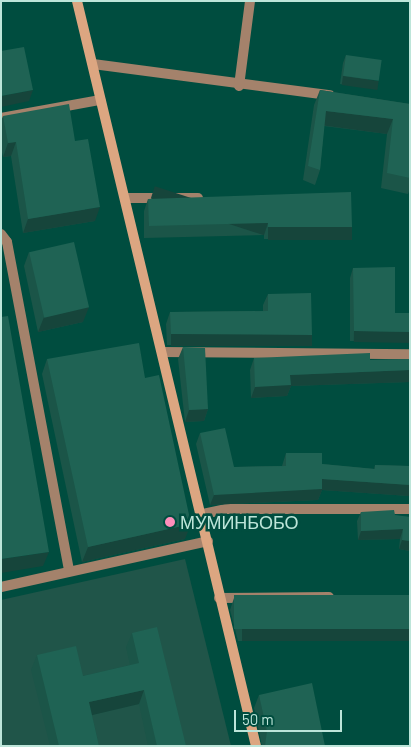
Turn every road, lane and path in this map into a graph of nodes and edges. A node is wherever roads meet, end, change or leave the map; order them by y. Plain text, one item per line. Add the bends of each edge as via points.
1 (77, 1) edge
2 (250, 1) edge
3 (93, 64) junction
4 (239, 86) junction
5 (347, 97) edge
6 (100, 100) junction
7 (1, 118) edge
8 (127, 198) junction
9 (207, 198) edge
10 (1, 234) edge
11 (162, 352) junction
12 (410, 354) edge
13 (410, 509) edge
14 (203, 514) junction
15 (208, 541) junction
16 (68, 571) junction
17 (1, 587) edge
18 (219, 598) junction
19 (344, 598) edge
20 (256, 746) edge

1 - 3 street
2 - 4 street
3 - 4 street
3 - 6 street
4 - 5 street
6 - 7 street
6 - 8 street
8 - 9 street
8 - 11 street
10 - 16 street via 7,242
11 - 12 street
11 - 14 street
13 - 14 street via 226,510
14 - 15 street
15 - 16 street
15 - 18 street
16 - 17 street
18 - 19 street
18 - 20 street

